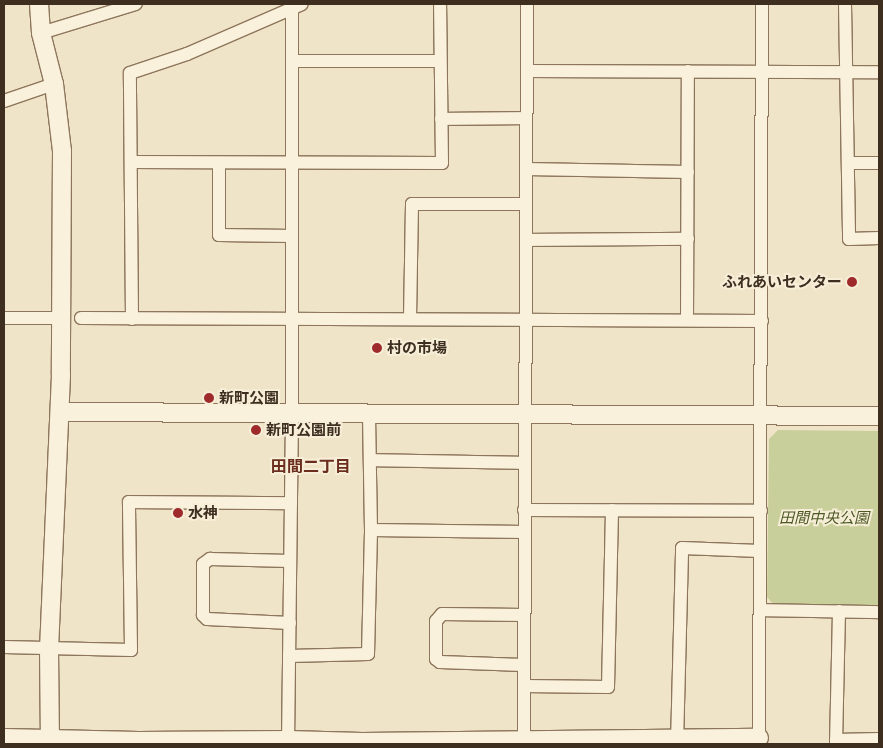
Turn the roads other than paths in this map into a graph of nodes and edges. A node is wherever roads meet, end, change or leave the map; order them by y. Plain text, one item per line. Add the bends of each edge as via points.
1 (39, 4) edge
2 (136, 4) edge
3 (440, 4) edge
4 (527, 4) edge
5 (762, 4) edge
6 (845, 4) edge
7 (295, 5) edge
8 (41, 33) junction
9 (292, 60) junction
10 (440, 61) junction
11 (527, 71) junction
12 (688, 72) junction
13 (762, 72) junction
14 (846, 72) junction
15 (879, 72) edge
16 (54, 84) junction
17 (4, 100) edge
18 (526, 118) junction
19 (441, 119) junction
20 (131, 162) junction
21 (219, 163) junction
22 (848, 163) junction
23 (292, 164) junction
24 (879, 164) edge
25 (526, 169) junction
26 (688, 172) junction
27 (526, 204) junction
28 (292, 236) junction
29 (879, 238) edge
30 (688, 239) junction
31 (526, 240) junction
32 (4, 318) edge
33 (61, 318) junction
34 (81, 318) dead end
35 (132, 318) junction
36 (292, 319) junction
37 (410, 319) junction
38 (525, 319) junction
39 (687, 320) junction
40 (762, 321) junction
41 (60, 412) junction
42 (292, 413) junction
43 (369, 413) junction
44 (525, 414) junction
45 (762, 416) junction
46 (879, 416) edge
47 (370, 460) junction
48 (524, 463) junction
49 (291, 503) junction
50 (524, 510) junction
51 (612, 510) junction
52 (761, 511) junction
53 (371, 530) junction
54 (525, 532) junction
55 (760, 551) junction
56 (290, 560) junction
57 (760, 610) junction
58 (839, 611) junction
59 (879, 612) edge
60 (524, 615) junction
61 (290, 623) junction
62 (4, 647) edge
63 (49, 649) junction
64 (289, 656) junction
65 (524, 665) junction
66 (524, 686) junction
67 (4, 738) edge
68 (879, 739) edge
69 (758, 741) edge
70 (50, 742) edge
71 (288, 742) edge
72 (524, 742) junction
73 (677, 742) edge
74 (836, 742) edge
75 (138, 743) edge
76 (224, 743) edge
77 (362, 743) edge
78 (446, 743) edge

1 - 8 street
2 - 8 street
3 - 10 street
4 - 11 street
5 - 13 street
6 - 14 street
7 - 9 street
7 - 20 street via 187,54 130,73
8 - 16 street
9 - 10 street
9 - 23 street
10 - 19 street
11 - 12 street
11 - 18 street
12 - 13 street
12 - 26 street
13 - 14 street
13 - 40 street
14 - 15 street
14 - 22 street
16 - 17 street
16 - 33 street via 62,151
18 - 19 street
18 - 25 street
19 - 23 street via 442,164
20 - 21 street
20 - 35 street
21 - 23 street
21 - 28 street via 219,235
22 - 24 street
22 - 29 street via 849,238
23 - 28 street
25 - 26 street
25 - 27 street
26 - 30 street
27 - 31 street
27 - 37 street via 412,204
28 - 36 street
30 - 31 street
30 - 39 street
31 - 38 street
32 - 33 street
33 - 41 street
34 - 35 street
35 - 36 street
36 - 37 street
36 - 42 street
37 - 38 street
38 - 39 street
38 - 44 street
39 - 40 street
40 - 45 street
41 - 42 street
41 - 63 street
42 - 43 street
42 - 49 street
43 - 44 street
43 - 47 street
44 - 45 street
44 - 48 street
45 - 46 street
45 - 52 street
47 - 48 street
47 - 53 street
48 - 50 street
49 - 56 street
49 - 63 street via 129,502 131,650
50 - 51 street
50 - 54 street
51 - 52 street
51 - 66 street via 608,687
52 - 55 street
53 - 54 street
53 - 64 street via 368,654
54 - 60 street
55 - 57 street
55 - 73 street via 682,548
56 - 61 street
56 - 61 street via 210,559 203,564 203,615 207,619
57 - 58 street
57 - 69 street
58 - 59 street
58 - 74 street
60 - 65 street
60 - 65 street via 442,614 436,621 436,659 440,662
61 - 64 street
62 - 63 street
63 - 70 street
64 - 71 street
65 - 66 street
66 - 72 street
67 - 70 street
68 - 74 street
69 - 73 street
70 - 75 street
71 - 76 street
71 - 77 street
72 - 73 street
72 - 78 street
75 - 76 street
77 - 78 street

